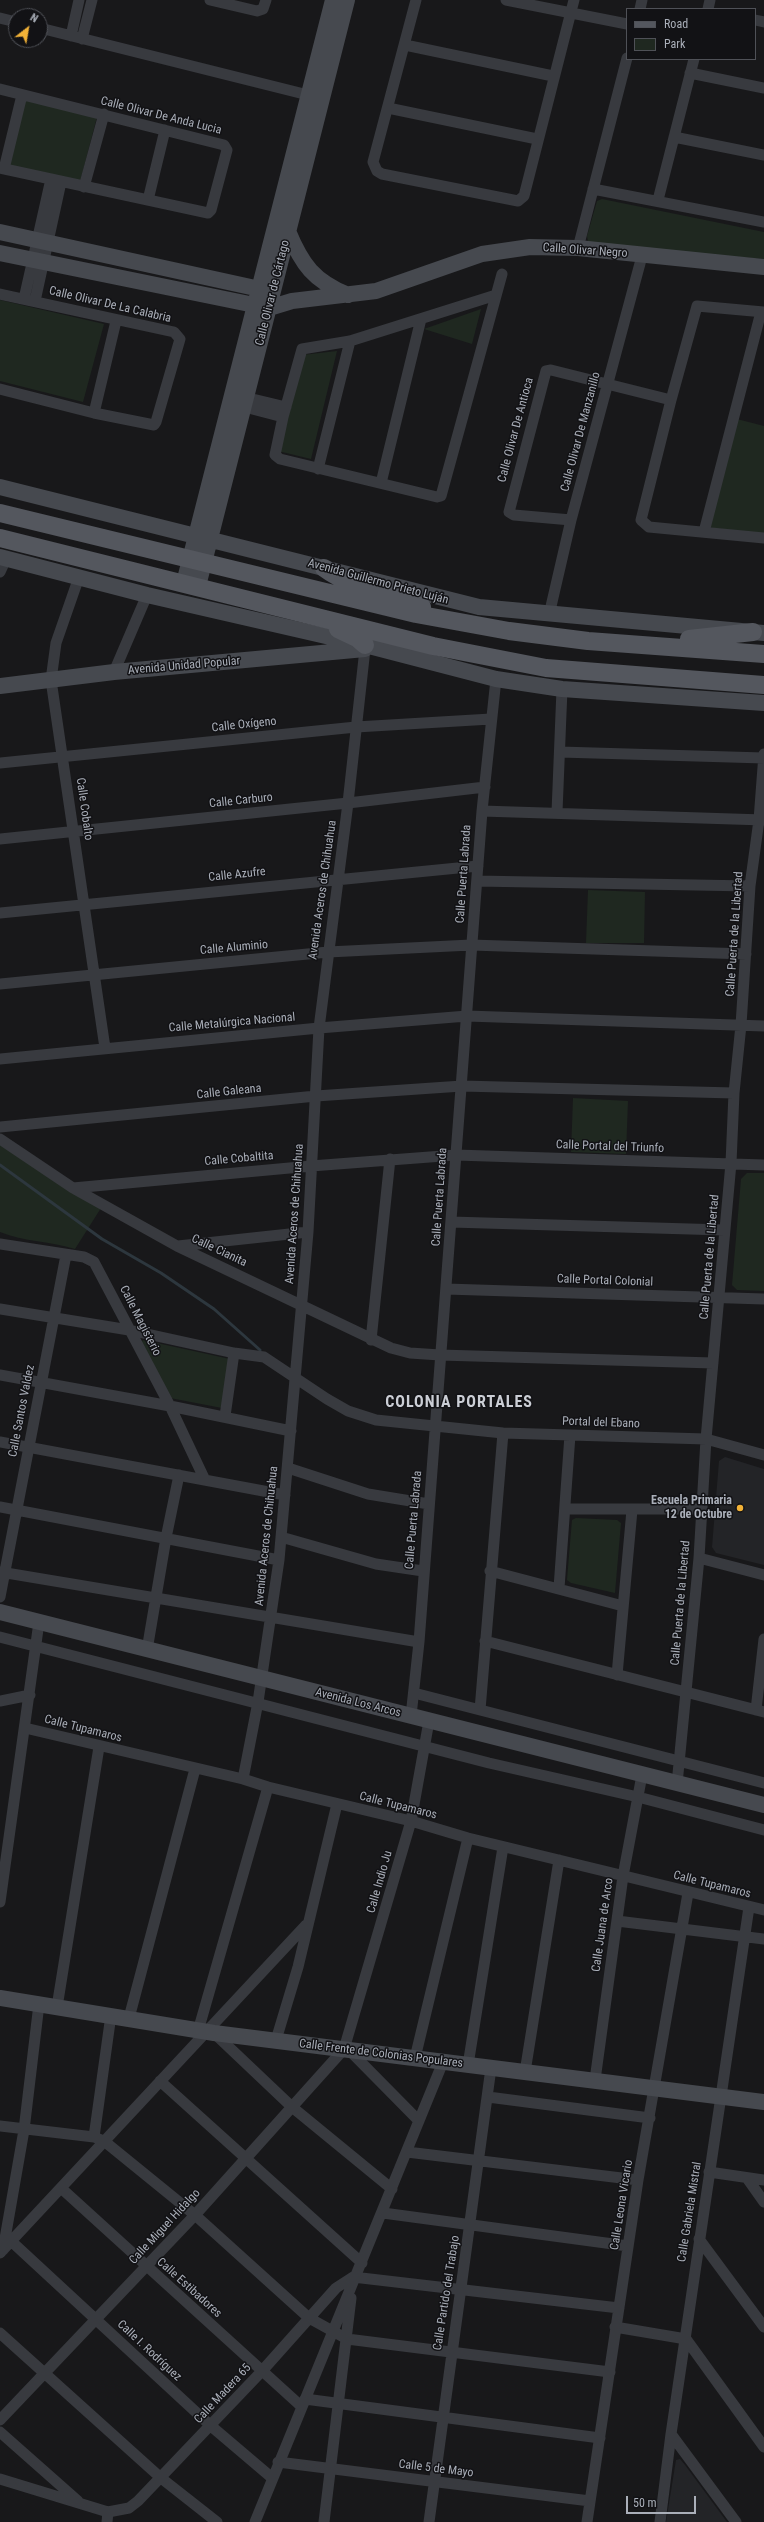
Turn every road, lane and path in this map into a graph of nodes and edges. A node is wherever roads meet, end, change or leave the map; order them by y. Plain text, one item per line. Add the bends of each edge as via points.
1 (79, 0) edge
2 (92, 0) edge
3 (210, 0) edge
4 (266, 0) edge
5 (333, 0) edge
6 (347, 0) edge
7 (416, 0) edge
8 (507, 0) edge
9 (574, 0) edge
10 (571, 13) junction
11 (626, 24) edge
12 (48, 30) edge
13 (70, 36) junction
14 (82, 39) junction
15 (405, 45) junction
16 (626, 60) edge
17 (694, 60) edge
18 (690, 73) junction
19 (553, 76) junction
20 (764, 88) edge
21 (0, 89) edge
22 (22, 95) junction
23 (316, 97) junction
24 (388, 108) junction
25 (104, 114) junction
26 (165, 130) junction
27 (674, 137) junction
28 (537, 139) junction
29 (764, 155) edge
30 (2, 169) edge
31 (56, 181) junction
32 (84, 187) junction
33 (593, 189) junction
34 (148, 200) junction
35 (658, 200) junction
36 (764, 222) edge
37 (288, 231) junction
38 (0, 232) edge
39 (42, 242) junction
40 (578, 248) junction
41 (0, 253) edge
42 (642, 256) junction
43 (38, 262) junction
44 (764, 267) edge
45 (502, 274) dead end
46 (265, 290) junction
47 (0, 294) edge
48 (349, 295) junction
49 (496, 295) junction
50 (30, 300) junction
51 (292, 301) junction
52 (261, 308) junction
53 (763, 312) edge
54 (421, 319) junction
55 (116, 321) junction
56 (350, 341) junction
57 (607, 383) junction
58 (0, 389) edge
59 (230, 398) junction
60 (671, 400) junction
61 (246, 402) junction
62 (284, 412) junction
63 (94, 413) junction
64 (318, 469) junction
65 (381, 483) junction
66 (0, 487) edge
67 (0, 513) edge
68 (571, 520) junction
69 (704, 532) junction
70 (203, 536) junction
71 (0, 538) edge
72 (764, 538) edge
73 (197, 561) junction
74 (2, 563) edge
75 (324, 568) junction
76 (79, 577) junction
77 (191, 585) junction
78 (147, 595) junction
79 (293, 610) junction
80 (549, 615) junction
81 (450, 621) junction
82 (759, 632) edge
83 (588, 641) junction
84 (365, 647) junction
85 (764, 654) edge
86 (114, 672) junction
87 (496, 679) junction
88 (51, 680) junction
89 (764, 685) edge
90 (0, 686) edge
91 (562, 689) junction
92 (764, 703) edge
93 (491, 719) junction
94 (356, 727) junction
95 (560, 752) junction
96 (764, 754) edge
97 (64, 756) junction
98 (764, 758) edge
99 (0, 763) edge
100 (484, 787) junction
101 (348, 803) junction
102 (482, 811) junction
103 (557, 812) junction
104 (762, 820) edge
105 (74, 831) junction
106 (0, 839) edge
107 (478, 866) junction
108 (338, 879) junction
109 (477, 881) junction
110 (750, 886) junction
111 (85, 904) junction
112 (0, 913) edge
113 (471, 945) junction
114 (328, 952) junction
115 (746, 954) junction
116 (93, 975) junction
117 (0, 984) edge
118 (467, 1016) junction
119 (741, 1025) junction
120 (764, 1026) edge
121 (319, 1028) junction
122 (105, 1048) junction
123 (0, 1059) edge
124 (462, 1086) junction
125 (734, 1093) junction
126 (316, 1096) junction
127 (0, 1127) edge
128 (0, 1139) edge
129 (456, 1155) junction
130 (390, 1159) junction
131 (731, 1164) junction
132 (764, 1165) edge
133 (311, 1166) junction
134 (73, 1188) junction
135 (451, 1222) junction
136 (724, 1230) junction
137 (308, 1232) junction
138 (0, 1244) edge
139 (178, 1246) junction
140 (66, 1255) junction
141 (446, 1289) junction
142 (720, 1297) junction
143 (764, 1299) edge
144 (301, 1304) junction
145 (0, 1309) edge
146 (54, 1319) junction
147 (129, 1330) junction
148 (371, 1340) junction
149 (234, 1353) junction
150 (440, 1355) junction
151 (713, 1363) junction
152 (0, 1375) edge
153 (294, 1377) junction
154 (41, 1383) junction
155 (170, 1406) junction
156 (225, 1416) junction
157 (434, 1427) junction
158 (291, 1431) junction
159 (503, 1433) junction
160 (570, 1435) junction
161 (706, 1439) junction
162 (0, 1442) edge
163 (28, 1447) junction
164 (764, 1455) edge
165 (288, 1468) junction
166 (179, 1475) junction
167 (205, 1480) junction
168 (285, 1495) junction
169 (429, 1504) junction
170 (0, 1507) edge
171 (16, 1509) junction
172 (564, 1509) junction
173 (701, 1509) junction
174 (632, 1510) junction
175 (281, 1537) junction
176 (166, 1538) junction
177 (699, 1558) junction
178 (279, 1560) junction
179 (423, 1571) junction
180 (490, 1571) junction
181 (2, 1573) edge
182 (764, 1575) edge
183 (559, 1588) junction
184 (0, 1597) edge
185 (155, 1597) junction
186 (623, 1606) junction
187 (0, 1612) edge
188 (271, 1618) junction
189 (39, 1622) junction
190 (0, 1636) edge
191 (764, 1639) edge
192 (485, 1641) junction
193 (419, 1642) junction
194 (36, 1645) junction
195 (147, 1650) junction
196 (617, 1675) junction
197 (262, 1679) junction
198 (686, 1692) junction
199 (414, 1693) junction
200 (30, 1695) junction
201 (0, 1701) edge
202 (258, 1702) junction
203 (480, 1710) junction
204 (760, 1711) edge
205 (411, 1716) junction
206 (429, 1721) junction
207 (26, 1728) junction
208 (425, 1745) junction
209 (99, 1747) junction
210 (680, 1761) junction
211 (195, 1769) junction
212 (642, 1775) junction
213 (243, 1779) junction
214 (764, 1783) edge
215 (677, 1784) junction
216 (268, 1787) junction
217 (638, 1797) junction
218 (337, 1804) junction
219 (764, 1805) edge
220 (411, 1821) junction
221 (764, 1830) edge
222 (468, 1838) junction
223 (503, 1847) junction
224 (559, 1860) junction
225 (623, 1876) junction
226 (688, 1893) junction
227 (0, 1902) edge
228 (749, 1907) junction
229 (764, 1910) edge
230 (617, 1921) junction
231 (306, 1925) junction
232 (681, 1929) junction
233 (744, 1937) junction
234 (764, 1940) edge
235 (0, 1998) edge
236 (39, 2004) junction
237 (57, 2007) junction
238 (111, 2015) junction
239 (129, 2018) junction
240 (206, 2032) junction
241 (276, 2040) junction
242 (346, 2049) junction
243 (415, 2058) junction
244 (443, 2062) junction
245 (468, 2065) junction
246 (491, 2068) junction
247 (525, 2072) junction
248 (595, 2080) junction
249 (160, 2081) junction
250 (655, 2088) junction
251 (721, 2096) junction
252 (488, 2097) junction
253 (764, 2102) edge
254 (292, 2107) junction
255 (650, 2118) junction
256 (420, 2121) junction
257 (0, 2126) edge
258 (24, 2130) junction
259 (94, 2137) junction
260 (104, 2141) junction
261 (407, 2152) junction
262 (245, 2159) junction
263 (480, 2162) junction
264 (709, 2172) junction
265 (747, 2178) junction
266 (638, 2180) junction
267 (764, 2180) edge
268 (61, 2188) junction
269 (392, 2189) junction
270 (764, 2202) edge
271 (384, 2213) junction
272 (195, 2215) junction
273 (471, 2225) junction
274 (699, 2240) junction
275 (11, 2241) junction
276 (628, 2246) junction
277 (2, 2251) edge
278 (362, 2263) junction
279 (146, 2267) junction
280 (355, 2281) junction
281 (462, 2289) junction
282 (619, 2308) junction
283 (309, 2318) junction
284 (96, 2320) junction
285 (616, 2327) junction
286 (764, 2327) edge
287 (333, 2332) junction
288 (0, 2333) edge
289 (347, 2339) junction
290 (686, 2339) junction
291 (450, 2353) junction
292 (262, 2371) junction
293 (610, 2372) junction
294 (44, 2373) junction
295 (303, 2403) junction
296 (340, 2403) junction
297 (442, 2416) junction
298 (0, 2420) edge
299 (211, 2426) junction
300 (0, 2432) edge
301 (670, 2434) junction
302 (600, 2438) junction
303 (764, 2446) edge
304 (278, 2462) junction
305 (331, 2470) junction
306 (271, 2477) junction
307 (161, 2478) junction
308 (0, 2479) edge
309 (434, 2482) junction
310 (590, 2501) junction
311 (82, 2504) junction
312 (108, 2517) edge
313 (217, 2522) edge
314 (255, 2522) edge
315 (324, 2522) edge
316 (429, 2522) edge
317 (587, 2522) edge
318 (660, 2522) edge
319 (736, 2522) edge

1 - 13 street
2 - 14 street
3 - 4 street via 257,11 263,9
5 - 23 street, Calle Olivar de Cártago
6 - 23 street, Calle Olivar de Cártago
7 - 15 street
8 - 10 street
9 - 10 street
10 - 11 street
10 - 19 street
12 - 13 street
13 - 14 street
14 - 23 street
15 - 19 street
15 - 24 street
16 - 33 street
17 - 18 street
18 - 20 street
18 - 27 street
19 - 28 street
21 - 22 street, Calle Olivar De Anda Lucia
22 - 25 street, Calle Olivar De Anda Lucia
22 - 30 street
23 - 37 street, Calle Olivar de Cártago
23 - 46 street, Calle Olivar de Cártago
24 - 28 street
24 - 28 street via 373,162 377,171 382,174 521,200
25 - 26 street, Calle Olivar De Anda Lucia
25 - 32 street
26 - 34 street
26 - 34 street, Calle Olivar De Anda Lucia via 224,145 227,150 210,212
27 - 29 street
27 - 35 street
30 - 31 street, Calle Olivar De Anda Lucia
31 - 32 street, Calle Olivar De Anda Lucia
31 - 39 street
32 - 34 street, Calle Olivar De Anda Lucia
33 - 35 street
33 - 40 street
35 - 36 street
37 - 46 street, Calle Olivar de Cártago
37 - 48 street via 306,266 318,279
38 - 39 street
39 - 43 street
39 - 46 street
40 - 42 street, Calle Olivar Negro
40 - 48 street, Calle Olivar Negro via 530,248 493,252 376,291
41 - 43 street
42 - 44 street, Calle Olivar Negro
42 - 57 street, Calle Olivar De Manzanillo
43 - 50 street
43 - 52 street
45 - 49 street
46 - 51 street
46 - 52 street, Calle Olivar de Cártago
47 - 50 street, Calle Olivar De La Calabria
48 - 51 street, Calle Olivar Negro
49 - 54 street
49 - 65 street via 443,493 437,498
50 - 55 street, Calle Olivar De La Calabria
51 - 52 street, Calle Olivar Negro
52 - 59 street, Calle Olivar de Cártago
52 - 61 street, Calle Olivar de Cártago
53 - 60 street via 701,304 696,308
53 - 69 street
54 - 56 street
54 - 65 street
55 - 63 street
55 - 63 street, Calle Olivar De La Calabria via 174,332 180,339 155,424
56 - 62 street via 302,349
56 - 64 street
57 - 60 street, Calle Olivar De Antioca
57 - 68 street, Calle Olivar De Manzanillo
57 - 68 street, Calle Olivar De Antioca via 548,370 542,381 509,512 514,515
58 - 63 street, Calle Olivar De La Calabria
59 - 61 street
59 - 70 street, Calle Olivar de Cártago
60 - 69 street via 642,517 643,524 649,527
61 - 62 street
61 - 70 street, Calle Olivar de Cártago
62 - 64 street via 275,455 280,459
64 - 65 street
66 - 70 street, Avenida Guillermo Prieto Luján
67 - 73 main road, Avenida Guillermo Prieto Luján
68 - 80 street, Calle Olivar De Manzanillo
69 - 72 street
70 - 73 street, Calle Olivar de Cártago
70 - 75 street, Avenida Guillermo Prieto Luján
71 - 77 main road
73 - 77 street, Calle Olivar de Cártago
73 - 81 main road, Avenida Guillermo Prieto Luján
74 - 76 street
75 - 80 street, Avenida Guillermo Prieto Luján via 479,607
75 - 81 main road via 336,577 398,596
76 - 78 street
76 - 88 street, Calle Cobalto via 56,643
77 - 79 main road
78 - 84 street
78 - 86 street
79 - 84 main road via 357,638
79 - 89 main road via 433,646 546,668
80 - 82 street, Avenida Guillermo Prieto Luján
81 - 83 main road, Avenida Guillermo Prieto Luján via 509,632
82 - 83 main road via 706,638 626,636
83 - 85 main road, Avenida Guillermo Prieto Luján
84 - 86 street, Avenida Unidad Popular
84 - 87 street
84 - 94 street, Avenida Aceros de Chihuahua
86 - 88 street, Avenida Unidad Popular
87 - 91 street
87 - 93 street, Calle Puerta Labrada
88 - 90 street, Avenida Unidad Popular
88 - 97 street, Calle Cobalto
91 - 92 street
91 - 95 street
93 - 94 street, Calle Oxígeno
93 - 100 street, Calle Puerta Labrada
94 - 97 street, Calle Oxígeno
94 - 101 street, Avenida Aceros de Chihuahua
95 - 98 street
95 - 103 street
96 - 98 street, Calle Puerta de la Libertad
97 - 99 street, Calle Oxígeno
97 - 105 street, Calle Cobalto
98 - 104 street, Calle Puerta de la Libertad
100 - 101 street, Calle Carburo
100 - 102 street, Calle Puerta Labrada
101 - 105 street, Calle Carburo
101 - 108 street, Avenida Aceros de Chihuahua
102 - 103 street
102 - 107 street, Calle Puerta Labrada
103 - 104 street
104 - 110 street, Calle Puerta de la Libertad
105 - 106 street, Calle Carburo
105 - 111 street, Calle Cobalto
107 - 108 street, Calle Azufre
107 - 109 street, Calle Puerta Labrada
108 - 111 street, Calle Azufre
108 - 114 street, Avenida Aceros de Chihuahua
109 - 110 street
109 - 113 street, Calle Puerta Labrada
110 - 115 street, Calle Puerta de la Libertad
111 - 112 street, Calle Azufre
111 - 116 street, Calle Cobalto
113 - 114 street, Calle Aluminio
113 - 115 street, Calle Aluminio
113 - 118 street, Calle Puerta Labrada
114 - 116 street, Calle Aluminio
114 - 121 street, Avenida Aceros de Chihuahua
115 - 119 street, Calle Puerta de la Libertad
116 - 117 street, Calle Aluminio
116 - 122 street, Calle Cobalto
118 - 119 street, Calle Metalúrgica Nacional
118 - 121 street, Calle Metalúrgica Nacional
118 - 124 street, Calle Puerta Labrada
119 - 120 street, Calle Metalúrgica Nacional
119 - 125 street, Calle Puerta de la Libertad
121 - 122 street, Calle Metalúrgica Nacional
121 - 126 street, Avenida Aceros de Chihuahua
122 - 123 street, Calle Metalúrgica Nacional
124 - 125 street, Calle Galeana
124 - 126 street, Calle Galeana
124 - 129 street, Calle Puerta Labrada
125 - 131 street, Calle Puerta de la Libertad
126 - 127 street, Calle Galeana
126 - 133 street, Avenida Aceros de Chihuahua
128 - 134 street, Calle Cianita
129 - 130 street, Calle Cobaltita
129 - 131 street, Calle Portal del Triunfo
129 - 135 street, Calle Puerta Labrada
130 - 133 street, Calle Cobaltita
130 - 148 street
131 - 132 street, Calle Portal del Triunfo
131 - 136 street, Calle Puerta de la Libertad
133 - 134 street, Calle Cobaltita
133 - 137 street, Avenida Aceros de Chihuahua
134 - 139 street, Calle Cianita
135 - 136 street
135 - 141 street, Calle Puerta Labrada
136 - 142 street, Calle Puerta de la Libertad
137 - 139 street
137 - 144 street, Avenida Aceros de Chihuahua
138 - 140 street, Calle Magisterio
139 - 144 street, Calle Cianita
140 - 146 street, Calle Santos Valdez
140 - 147 street, Calle Magisterio via 84,1257 94,1262
141 - 142 street, Calle Portal Colonial
141 - 150 street, Calle Puerta Labrada
142 - 143 street, Calle Portal Colonial
142 - 151 street, Calle Puerta de la Libertad
144 - 148 street, Calle Cianita
144 - 153 street, Avenida Aceros de Chihuahua
145 - 146 street, Portal del Ebano
146 - 147 street, Portal del Ebano
146 - 154 street, Calle Santos Valdez
147 - 149 street, Portal del Ebano
147 - 155 street, Calle Magisterio
148 - 150 street, Calle Cianita via 410,1353
149 - 153 street, Portal del Ebano via 269,1359
149 - 156 street
150 - 151 street, Calle Cianita
150 - 157 street, Calle Puerta Labrada
151 - 161 street, Calle Puerta de la Libertad
152 - 154 street
153 - 157 street, Portal del Ebano via 348,1411 376,1420
153 - 158 street, Avenida Aceros de Chihuahua
154 - 155 street
154 - 163 street, Calle Santos Valdez
155 - 156 street
155 - 167 street, Calle Magisterio
156 - 158 street
157 - 159 street, Portal del Ebano
157 - 169 street, Calle Puerta Labrada
158 - 165 street, Avenida Aceros de Chihuahua
159 - 160 street, Portal del Ebano
159 - 180 street
160 - 161 street, Portal del Ebano
160 - 172 street
161 - 164 street, Portal del Ebano
161 - 173 street, Calle Puerta de la Libertad
162 - 163 street
163 - 166 street
163 - 171 street, Calle Santos Valdez
165 - 168 street, Avenida Aceros de Chihuahua
165 - 169 street via 368,1494
166 - 167 street
166 - 176 street
167 - 168 street
168 - 175 street, Avenida Aceros de Chihuahua
169 - 179 street, Calle Puerta Labrada
170 - 171 street
171 - 176 street
171 - 181 street, Calle Santos Valdez
172 - 174 street
172 - 183 street
173 - 174 street
173 - 177 street, Calle Puerta de la Libertad
174 - 186 street
175 - 178 street, Avenida Aceros de Chihuahua
175 - 179 street via 376,1564
176 - 178 street
176 - 185 street
177 - 182 street
177 - 198 street, Calle Puerta de la Libertad
178 - 188 street, Avenida Aceros de Chihuahua
179 - 193 street, Calle Puerta Labrada
180 - 183 street
180 - 192 street
181 - 184 street, Calle Santos Valdez
181 - 185 street
183 - 186 street
185 - 188 street
185 - 195 street
186 - 196 street
187 - 189 street, Avenida Los Arcos
188 - 193 street
188 - 197 street, Avenida Aceros de Chihuahua
189 - 194 street
189 - 195 street, Avenida Los Arcos
190 - 194 street
191 - 204 street
192 - 196 street
192 - 203 street
193 - 199 street, Calle Puerta Labrada
194 - 200 street
194 - 202 street
195 - 197 street, Avenida Los Arcos
196 - 198 street
197 - 202 street, Avenida Aceros de Chihuahua
197 - 205 street, Avenida Los Arcos
198 - 204 street
198 - 210 street, Calle Puerta de la Libertad
199 - 203 street, Avenida Los Arcos
199 - 205 street, Calle Puerta Labrada
200 - 201 street
200 - 207 street
202 - 208 street
202 - 213 street, Avenida Aceros de Chihuahua
203 - 210 street, Avenida Los Arcos
205 - 206 street, Avenida Los Arcos
206 - 208 street, Calle Indio Ju
206 - 212 street, Avenida Los Arcos
207 - 209 street, Calle Tupamaros
207 - 227 street
208 - 217 street
208 - 220 street, Calle Indio Ju
209 - 211 street, Calle Tupamaros
209 - 237 street
210 - 214 street, Avenida Los Arcos
210 - 215 street
211 - 213 street, Calle Tupamaros
211 - 239 street
212 - 215 street, Avenida Los Arcos
212 - 217 street, Calle Juana de Arco
213 - 216 street, Calle Tupamaros
215 - 219 street, Avenida Los Arcos
216 - 218 street, Calle Tupamaros
216 - 240 street
217 - 221 street
217 - 225 street, Calle Juana de Arco
218 - 220 street, Calle Tupamaros
218 - 231 street
220 - 222 street, Calle Tupamaros
220 - 242 street, Calle Indio Ju
222 - 223 street, Calle Tupamaros
222 - 243 street
223 - 224 street, Calle Tupamaros
223 - 245 street
224 - 225 street, Calle Tupamaros
224 - 247 street
225 - 226 street, Calle Tupamaros
225 - 230 street, Calle Juana de Arco
226 - 228 street, Calle Tupamaros
226 - 232 street, Calle Leona Vicario
228 - 229 street, Calle Tupamaros
228 - 233 street, Calle Gabriela Mistral
230 - 232 street
230 - 248 street, Calle Juana de Arco
231 - 240 street
231 - 241 street via 298,1967
232 - 233 street
232 - 250 street, Calle Leona Vicario
233 - 234 street
233 - 251 street, Calle Gabriela Mistral
235 - 236 street, Calle Frente de Colonias Populares
236 - 237 street, Calle Frente de Colonias Populares
236 - 258 street
237 - 238 street, Calle Frente de Colonias Populares
238 - 239 street, Calle Frente de Colonias Populares
238 - 259 street
239 - 240 street, Calle Frente de Colonias Populares
240 - 241 street, Calle Frente de Colonias Populares
240 - 249 street
240 - 254 street
241 - 242 street, Calle Frente de Colonias Populares
242 - 243 street, Calle Frente de Colonias Populares
242 - 254 street, Calle Miguel Hidalgo
242 - 256 street
243 - 244 street, Calle Frente de Colonias Populares
244 - 245 street, Calle Frente de Colonias Populares
244 - 256 street
245 - 246 street, Calle Frente de Colonias Populares
246 - 247 street, Calle Frente de Colonias Populares
246 - 252 street, Calle Partido del Trabajo
247 - 248 street, Calle Frente de Colonias Populares
248 - 250 street, Calle Frente de Colonias Populares
249 - 260 street
249 - 262 street
250 - 251 street, Calle Frente de Colonias Populares
250 - 255 street, Calle Leona Vicario
251 - 253 street, Calle Frente de Colonias Populares
251 - 264 street, Calle Gabriela Mistral
252 - 255 street
252 - 263 street, Calle Partido del Trabajo
254 - 262 street, Calle Miguel Hidalgo
254 - 269 street
255 - 266 street, Calle Leona Vicario
256 - 261 street
257 - 258 street
258 - 259 street
258 - 277 street
259 - 260 street
260 - 268 street
260 - 272 street
261 - 263 street
261 - 269 street
262 - 272 street, Calle Miguel Hidalgo
262 - 278 street
263 - 266 street
263 - 273 street, Calle Partido del Trabajo
264 - 265 street
264 - 274 street, Calle Gabriela Mistral
265 - 267 street
265 - 270 street
266 - 276 street, Calle Leona Vicario
268 - 275 street
268 - 279 street, Calle Estibadores
269 - 271 street
271 - 273 street
271 - 278 street
272 - 279 street, Calle Miguel Hidalgo
272 - 283 street
273 - 276 street
273 - 281 street, Calle Partido del Trabajo
274 - 286 street
274 - 290 street, Calle Gabriela Mistral
275 - 277 street
275 - 284 street, Calle I. Rodríguez
276 - 282 street, Calle Leona Vicario
278 - 280 street
279 - 284 street, Calle Miguel Hidalgo
279 - 292 street, Calle Estibadores
280 - 281 street
280 - 283 street, Calle Madera 65 via 336,2288
280 - 287 street
280 - 289 street
281 - 282 street
281 - 291 street, Calle Partido del Trabajo
282 - 285 street, Calle Leona Vicario
283 - 287 street
283 - 292 street, Calle Madera 65
284 - 294 street, Calle Miguel Hidalgo
284 - 299 street, Calle I. Rodríguez
285 - 290 street
285 - 293 street, Calle Leona Vicario
287 - 289 street
287 - 295 street
288 - 294 street
289 - 291 street
289 - 296 street
290 - 301 street, Calle Gabriela Mistral
290 - 303 street
291 - 293 street
291 - 297 street, Calle Partido del Trabajo
292 - 295 street, Calle Estibadores
292 - 299 street, Calle Madera 65
293 - 302 street, Calle Leona Vicario
294 - 298 street, Calle Miguel Hidalgo
294 - 307 street
295 - 296 street
295 - 304 street
296 - 297 street
296 - 305 street
297 - 302 street
297 - 309 street, Calle Partido del Trabajo
299 - 306 street, Calle I. Rodríguez
299 - 307 street, Calle Madera 65
300 - 311 street
301 - 318 street, Calle Gabriela Mistral
301 - 319 street
302 - 310 street, Calle Leona Vicario
304 - 305 street, Calle 5 de Mayo
304 - 306 street
305 - 309 street, Calle 5 de Mayo
305 - 315 street
306 - 314 street
307 - 312 street, Calle Madera 65 via 129,2508
307 - 313 street
308 - 311 street
309 - 310 street, Calle 5 de Mayo
309 - 316 street, Calle Partido del Trabajo
310 - 317 street, Calle Leona Vicario
311 - 312 street

